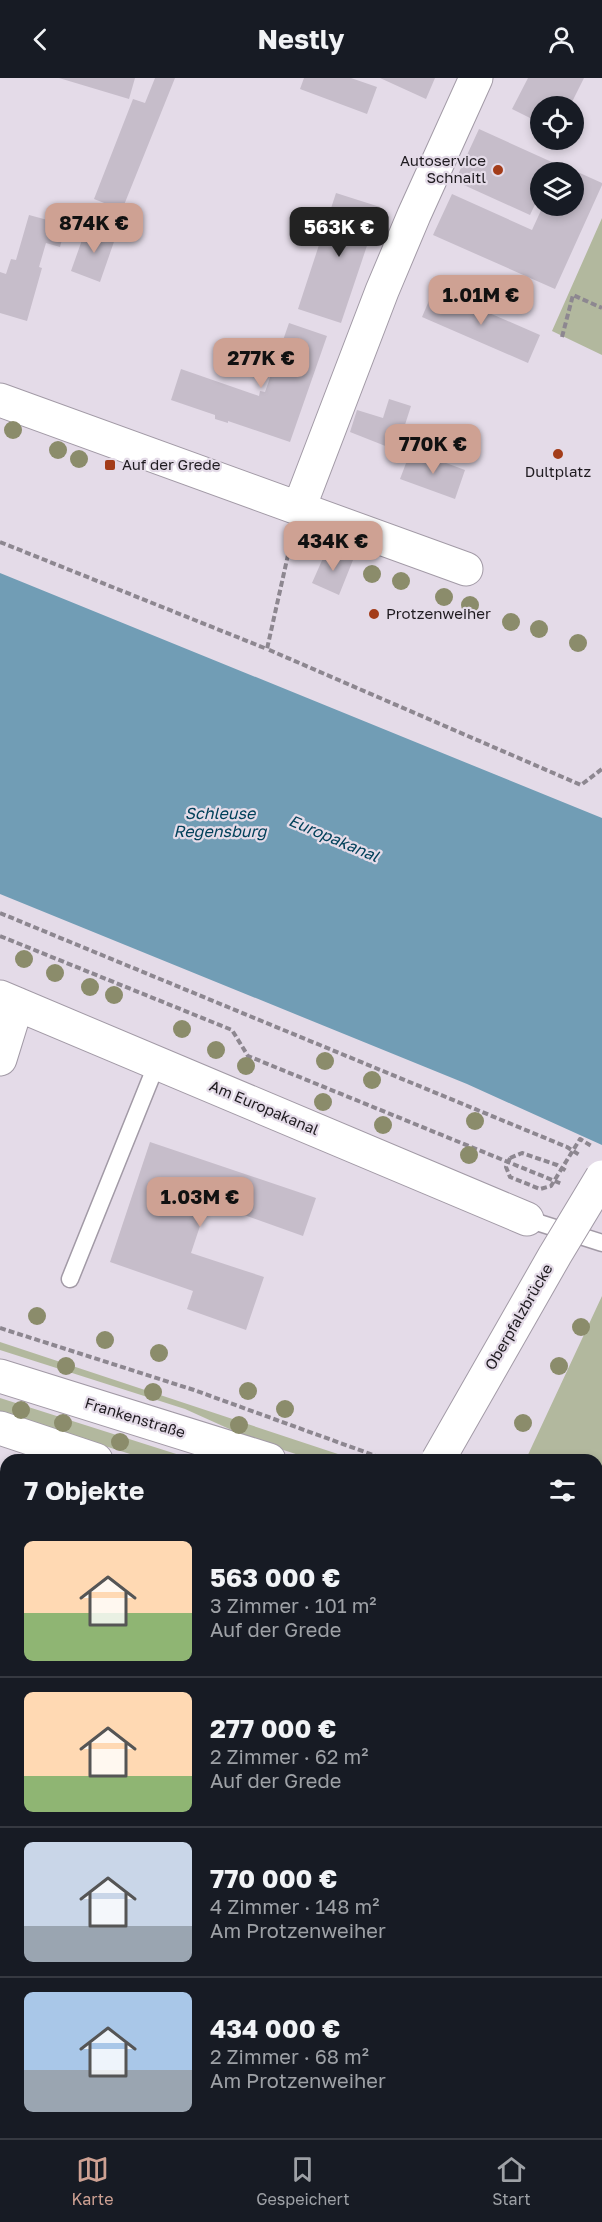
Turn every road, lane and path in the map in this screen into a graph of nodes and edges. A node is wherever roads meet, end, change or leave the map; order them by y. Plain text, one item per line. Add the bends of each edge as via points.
1 (477, 78) edge
2 (602, 308) edge
3 (562, 337) dead end
4 (0, 400) edge
5 (299, 508) junction
6 (0, 542) edge
7 (466, 569) dead end
8 (267, 648) junction
9 (602, 769) edge
10 (0, 913) edge
11 (0, 936) edge
12 (8, 1000) edge
13 (0, 1059) edge
14 (157, 1063) junction
15 (602, 1151) edge
16 (557, 1166) dead end
17 (593, 1167) edge
18 (569, 1186) dead end
19 (527, 1219) joint
20 (602, 1244) edge
21 (70, 1279) dead end
22 (0, 1328) edge
23 (0, 1376) edge
24 (0, 1428) edge
25 (78, 1454) edge
26 (250, 1454) edge
27 (371, 1454) edge
28 (441, 1454) edge

1 - 5 street via 382,291
2 - 3 path via 573,295
4 - 5 street
5 - 7 street
5 - 8 path
6 - 8 path
8 - 9 path via 581,785
10 - 17 path via 567,1147
11 - 18 path via 232,1030 248,1056
12 - 13 street
12 - 14 street, Am Europakanal
14 - 19 street, Am Europakanal
14 - 21 lane
15 - 16 path, bridge via 580,1139 551,1186 540,1189 510,1177 506,1167 510,1158 522,1153
17 - 28 street, Oberpfalzbrücke, bridge via 555,1255
19 - 20 lane
22 - 27 path via 195,1389
23 - 26 street, Frankenstraße
24 - 25 street

